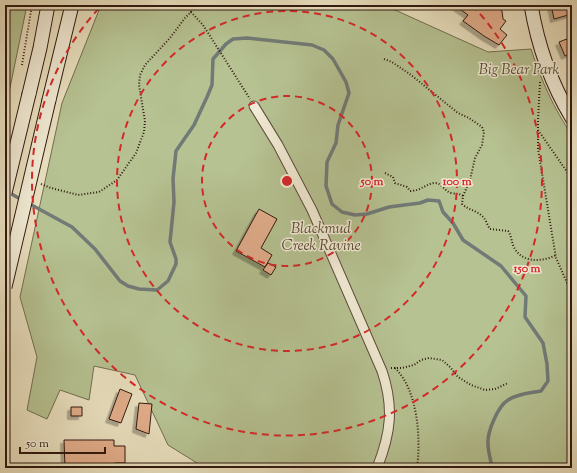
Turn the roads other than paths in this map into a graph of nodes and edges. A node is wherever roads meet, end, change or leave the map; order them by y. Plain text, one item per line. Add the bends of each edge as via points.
1 (48, 5) edge
2 (72, 5) edge
3 (531, 5) edge
4 (254, 106) dead end
5 (572, 118) edge
6 (5, 193) edge
7 (5, 287) edge
8 (377, 468) edge

1 - 6 main road, bridge
2 - 7 main road, bridge
3 - 5 main road via 542,55 558,94
4 - 8 street via 312,210 382,371 389,397 390,413

